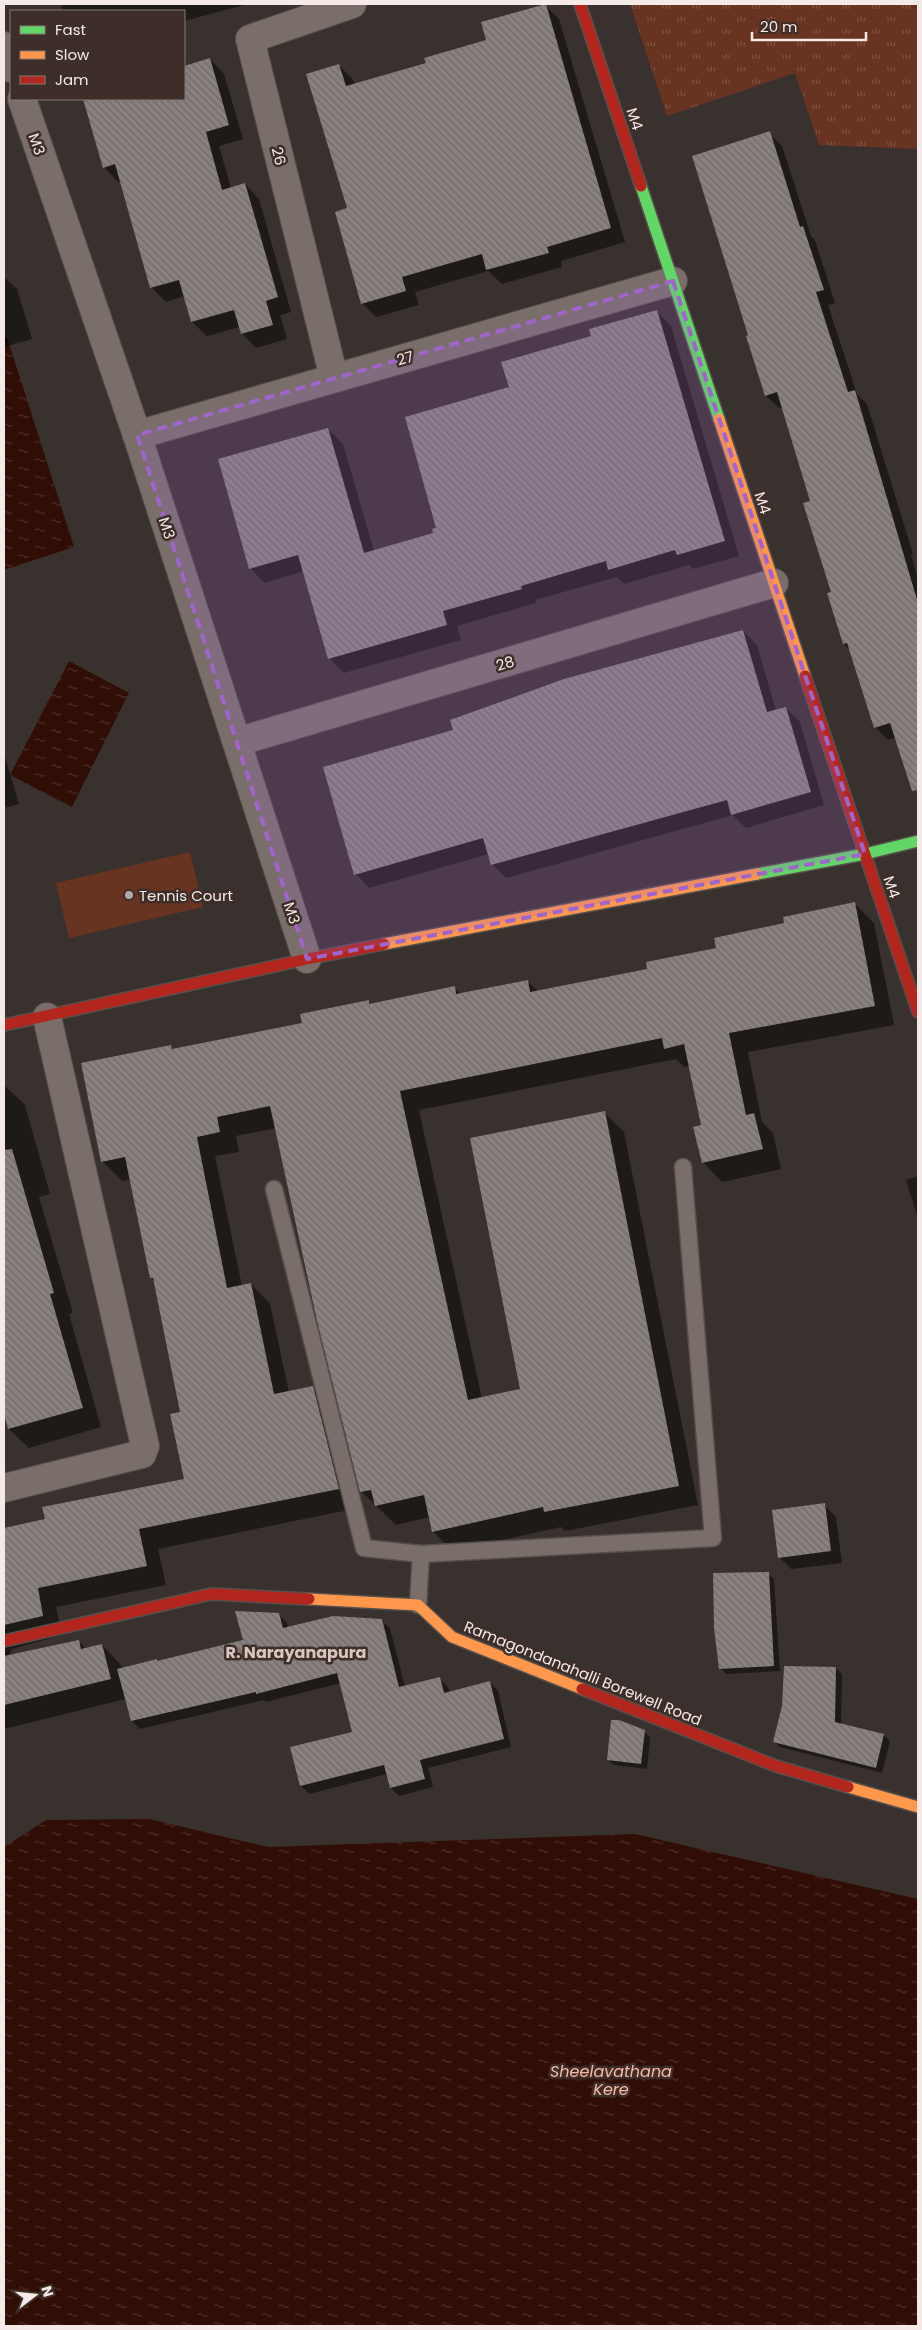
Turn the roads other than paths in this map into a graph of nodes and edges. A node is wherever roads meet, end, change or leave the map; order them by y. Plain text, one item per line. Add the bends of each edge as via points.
1 (352, 4) edge
2 (580, 4) edge
3 (4, 46) edge
4 (10, 65) edge
5 (22, 100) edge
6 (673, 281) junction
7 (334, 378) junction
8 (137, 435) junction
9 (774, 583) junction
10 (236, 742) junction
11 (918, 841) edge
12 (865, 854) junction
13 (307, 959) junction
14 (918, 1012) edge
15 (47, 1017) junction
16 (4, 1025) edge
17 (683, 1167) dead end
18 (274, 1189) dead end
19 (4, 1488) edge
20 (422, 1554) junction
21 (418, 1605) junction
22 (4, 1641) edge
23 (918, 1807) edge

1 - 7 street, 26 via 250,39
2 - 6 street, M4
3 - 4 street
5 - 8 street, M3
6 - 7 street, 27
6 - 9 street, M4
7 - 8 street, 27
8 - 10 street, M3
9 - 10 street, 28
9 - 12 street, M4
10 - 13 street, M3
11 - 12 street
12 - 13 street
12 - 14 street, M4
13 - 15 street
15 - 16 street
15 - 19 street via 145,1446 142,1454
17 - 20 lane via 713,1538
18 - 20 lane via 364,1548
20 - 21 lane
21 - 22 street via 211,1594
21 - 23 street, Ramagondanahalli Borewell Road via 452,1637 776,1766

